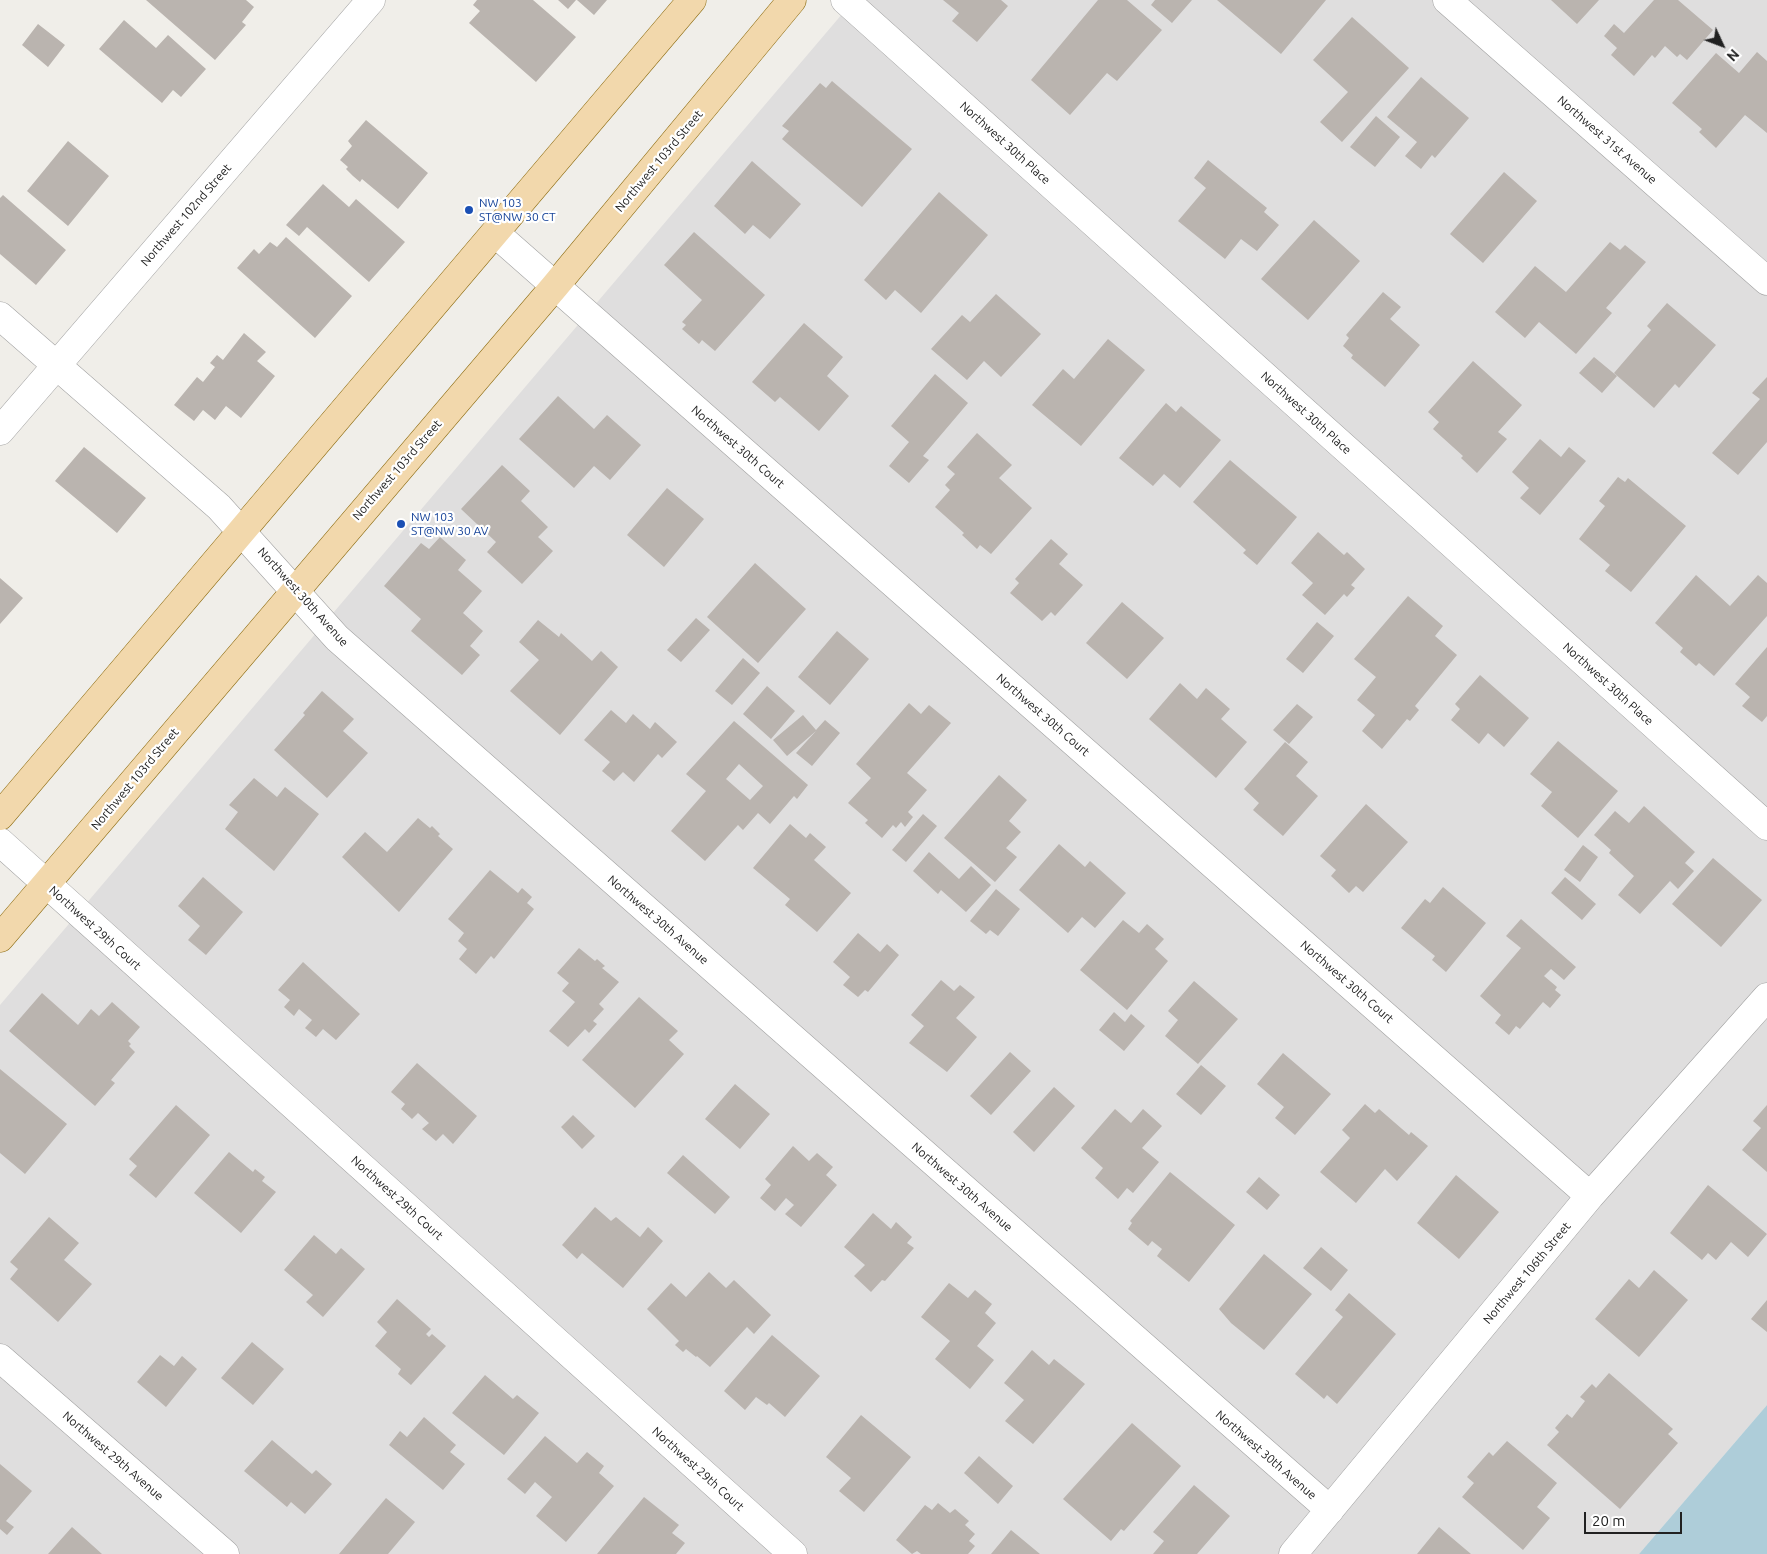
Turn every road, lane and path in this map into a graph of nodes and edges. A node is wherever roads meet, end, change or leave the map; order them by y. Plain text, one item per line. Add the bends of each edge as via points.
1 (371, 0) edge
2 (692, 0) edge
3 (792, 0) edge
4 (845, 0) edge
5 (1447, 0) edge
6 (494, 233) junction
7 (1767, 281) edge
8 (555, 286) junction
9 (0, 316) edge
10 (56, 365) junction
11 (0, 430) edge
12 (242, 530) junction
13 (295, 589) junction
14 (0, 816) edge
15 (1767, 826) edge
16 (0, 842) edge
17 (46, 884) junction
18 (0, 938) edge
19 (1767, 997) edge
20 (1590, 1196) junction
21 (0, 1358) edge
22 (1330, 1510) junction
23 (225, 1554) edge
24 (793, 1554) edge
25 (1292, 1554) edge

1 - 10 street, Northwest 102nd Street
2 - 6 main road
3 - 8 main road, Northwest 103rd Street
4 - 15 street, Northwest 30th Place
5 - 7 street, Northwest 31st Avenue
6 - 8 street, Northwest 30th Court
6 - 12 main road
8 - 13 main road, Northwest 103rd Street
8 - 20 street, Northwest 30th Court
9 - 10 street, Northwest 30th Avenue
10 - 11 street, Northwest 102nd Street
10 - 12 street, Northwest 30th Avenue
12 - 13 street, Northwest 30th Avenue
12 - 14 main road
13 - 17 main road, Northwest 103rd Street
13 - 22 street, Northwest 30th Avenue via 337,638
16 - 17 street, Northwest 29th Court
17 - 18 main road, Northwest 103rd Street
17 - 24 street, Northwest 29th Court
19 - 20 street, Northwest 106th Street
20 - 22 street, Northwest 106th Street
21 - 23 street, Northwest 29th Avenue
22 - 25 street, Northwest 106th Street

